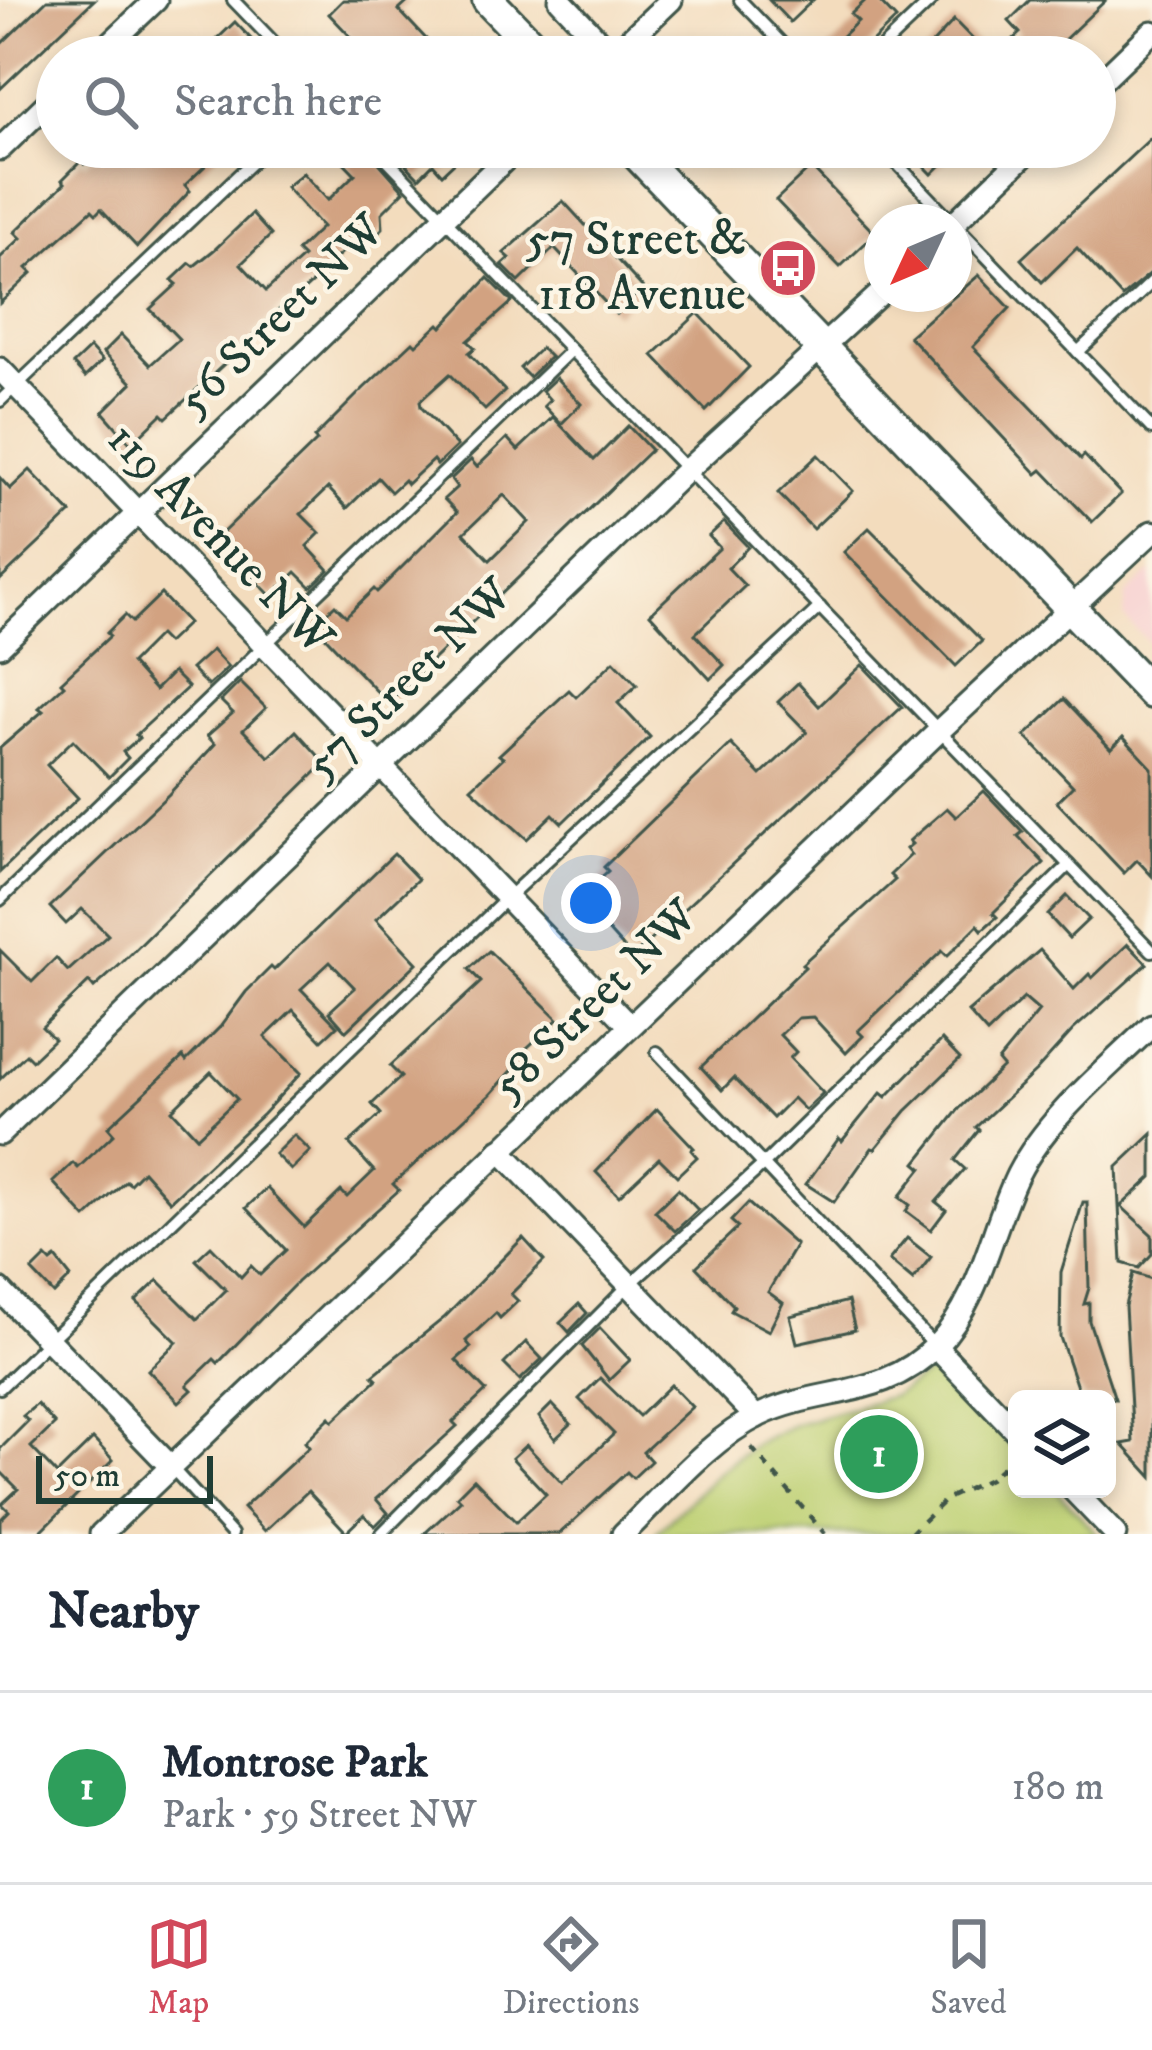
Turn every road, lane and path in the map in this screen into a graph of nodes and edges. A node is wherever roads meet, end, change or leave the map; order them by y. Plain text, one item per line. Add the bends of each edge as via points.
1 (156, 0) edge
2 (233, 0) edge
3 (488, 0) edge
4 (560, 0) edge
5 (670, 0) edge
6 (740, 0) edge
7 (932, 0) edge
8 (1152, 32) edge
9 (118, 36) edge
10 (268, 36) edge
11 (523, 36) edge
12 (593, 36) edge
13 (633, 36) edge
14 (775, 36) edge
15 (894, 36) edge
16 (1116, 67) edge
17 (36, 114) edge
18 (0, 149) edge
19 (245, 168) edge
20 (395, 168) edge
21 (496, 168) edge
22 (650, 168) edge
23 (901, 168) edge
24 (1011, 168) edge
25 (936, 204) edge
26 (972, 205) edge
27 (443, 217) junction
28 (972, 241) edge
29 (1152, 282) edge
30 (864, 309) edge
31 (824, 348) junction
32 (571, 350) junction
33 (1078, 352) junction
34 (5, 385) edge
35 (1152, 429) edge
36 (687, 470) junction
37 (138, 513) junction
38 (1152, 532) edge
39 (820, 607) junction
40 (1072, 608) junction
41 (0, 646) edge
42 (265, 648) junction
43 (1149, 685) edge
44 (939, 730) junction
45 (381, 766) junction
46 (1069, 865) junction
47 (507, 898) junction
48 (0, 901) edge
49 (1152, 951) edge
50 (630, 1025) junction
51 (1152, 1025) edge
52 (657, 1052) dead end
53 (0, 1134) edge
54 (500, 1150) junction
55 (763, 1165) junction
56 (629, 1285) junction
57 (0, 1290) edge
58 (49, 1341) junction
59 (935, 1346) junction
60 (0, 1388) edge
61 (746, 1423) junction
62 (1008, 1423) edge
63 (1007, 1463) dead end
64 (171, 1467) junction
65 (1081, 1498) edge
66 (101, 1534) edge
67 (232, 1534) edge
68 (381, 1534) edge
69 (622, 1534) edge
70 (825, 1534) edge
71 (910, 1534) edge
72 (1115, 1534) edge

1 - 9 street
2 - 10 lane
3 - 11 main road
4 - 12 street
5 - 13 street
6 - 14 lane
7 - 15 lane
8 - 16 street
17 - 18 street
19 - 34 lane
20 - 27 lane
21 - 27 street, 56 Street NW
22 - 31 main road
23 - 25 lane
24 - 26 street
27 - 32 lane
27 - 37 street, 56 Street NW
28 - 33 lane
29 - 33 lane
30 - 31 street, 57 Street NW
31 - 36 street, 57 Street NW
31 - 40 main road
32 - 36 lane
32 - 42 lane
33 - 35 lane
34 - 37 street, 119 Avenue NW
36 - 39 lane
36 - 45 street, 57 Street NW
37 - 41 street, 56 Street NW
37 - 42 street, 119 Avenue NW
38 - 40 street, 58 Street NW
39 - 44 lane
39 - 47 lane
40 - 43 main road
40 - 44 street, 58 Street NW
42 - 45 street, 119 Avenue NW
42 - 48 lane
44 - 46 lane
44 - 50 street, 58 Street NW
45 - 47 street, 119 Avenue NW
45 - 53 street, 57 Street NW
46 - 49 lane
46 - 55 lane
47 - 50 street, 119 Avenue NW
47 - 58 lane
50 - 54 street, 58 Street NW
51 - 59 street via 1039,1142 1019,1172 980,1276
52 - 55 lane
54 - 56 street
54 - 64 street, 58 Street NW
55 - 56 lane
55 - 59 lane
56 - 61 street
56 - 68 lane
57 - 58 street
58 - 60 lane
58 - 64 street
59 - 61 street via 871,1388 794,1402
59 - 62 street
61 - 69 street
61 - 70 path
63 - 71 path via 942,1502
64 - 66 street, 58 Street NW
64 - 67 lane
65 - 72 street

